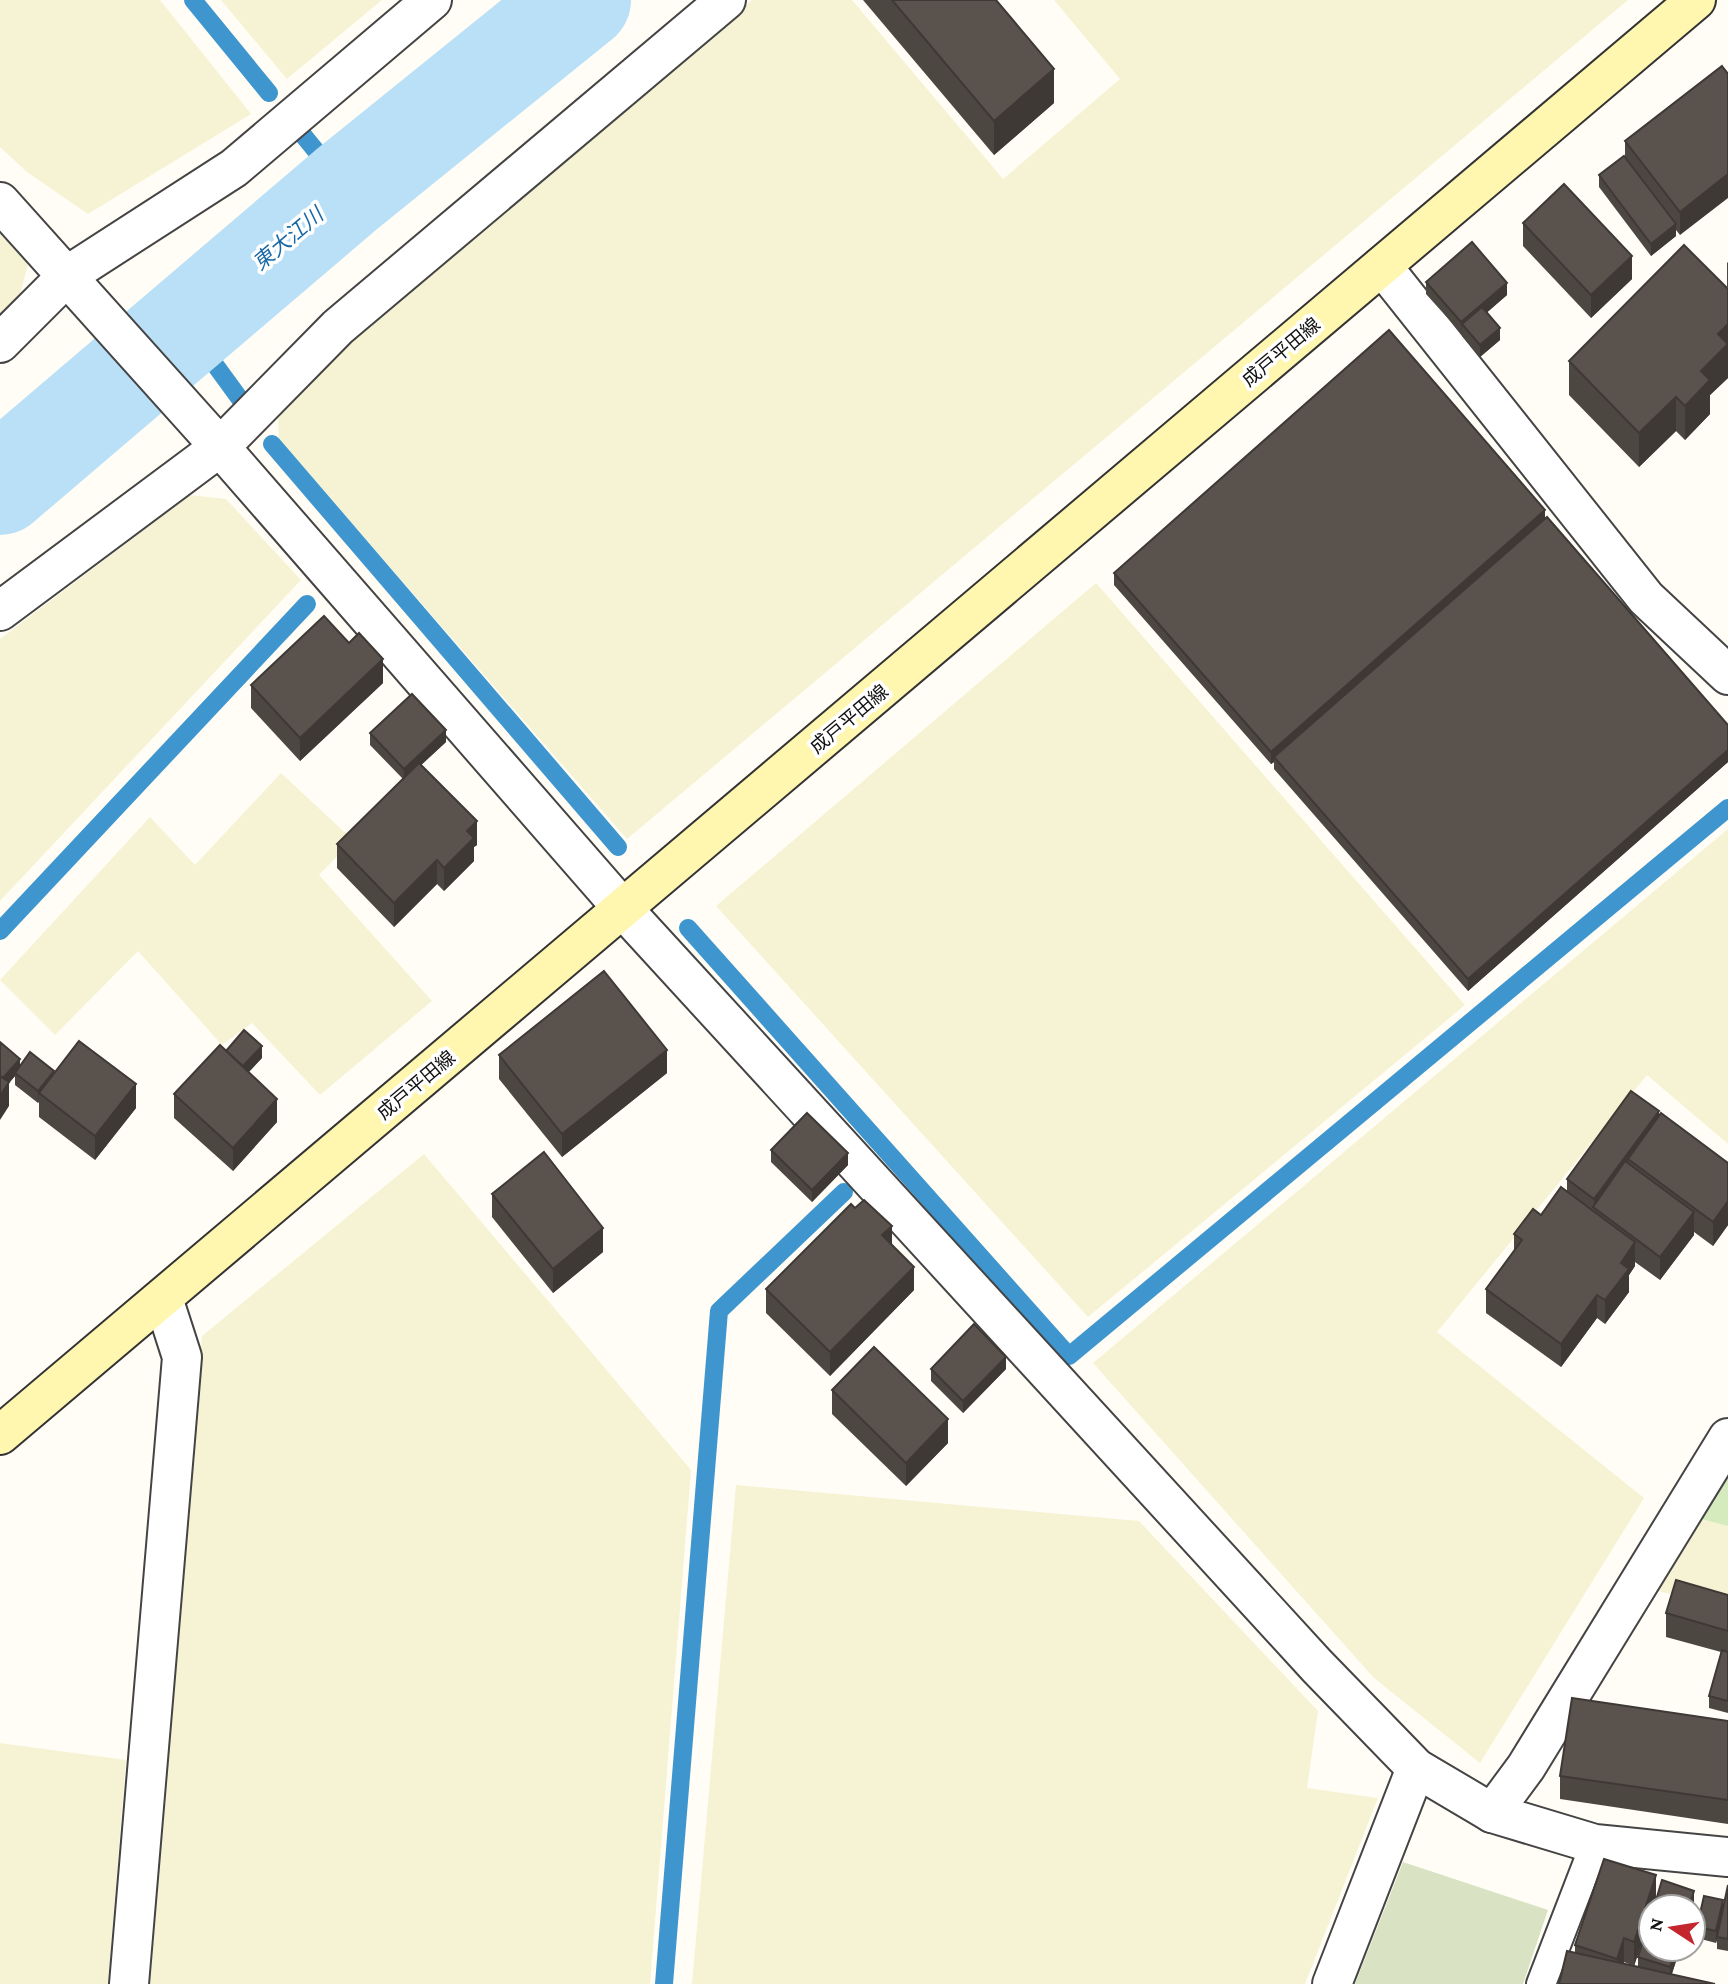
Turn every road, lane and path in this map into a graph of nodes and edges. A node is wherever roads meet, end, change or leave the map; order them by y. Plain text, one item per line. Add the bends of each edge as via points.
1 (432, 0) edge
2 (726, 0) edge
3 (1696, 0) edge
4 (0, 202) edge
5 (1382, 266) junction
6 (78, 288) junction
7 (0, 343) edge
8 (208, 433) junction
9 (0, 611) edge
10 (1728, 675) edge
11 (624, 910) junction
12 (163, 1298) junction
13 (0, 1435) edge
14 (1728, 1437) edge
15 (1416, 1768) junction
16 (1492, 1813) junction
17 (1595, 1844) junction
18 (1728, 1857) edge
19 (129, 1984) edge
20 (1332, 1984) edge
21 (1541, 1984) edge

1 - 6 street via 234,168
2 - 8 street
3 - 5 main road, 成戸平田線
4 - 6 street
5 - 10 street via 1646,598
5 - 11 main road, 成戸平田線
6 - 7 street
6 - 8 street
8 - 9 street
8 - 11 street
11 - 12 main road, 成戸平田線
11 - 15 street via 1307,1656
12 - 13 main road, 成戸平田線
12 - 19 street via 182,1357
14 - 16 street via 1526,1767
15 - 16 street
15 - 20 street
16 - 17 street
17 - 18 street
17 - 21 lane

